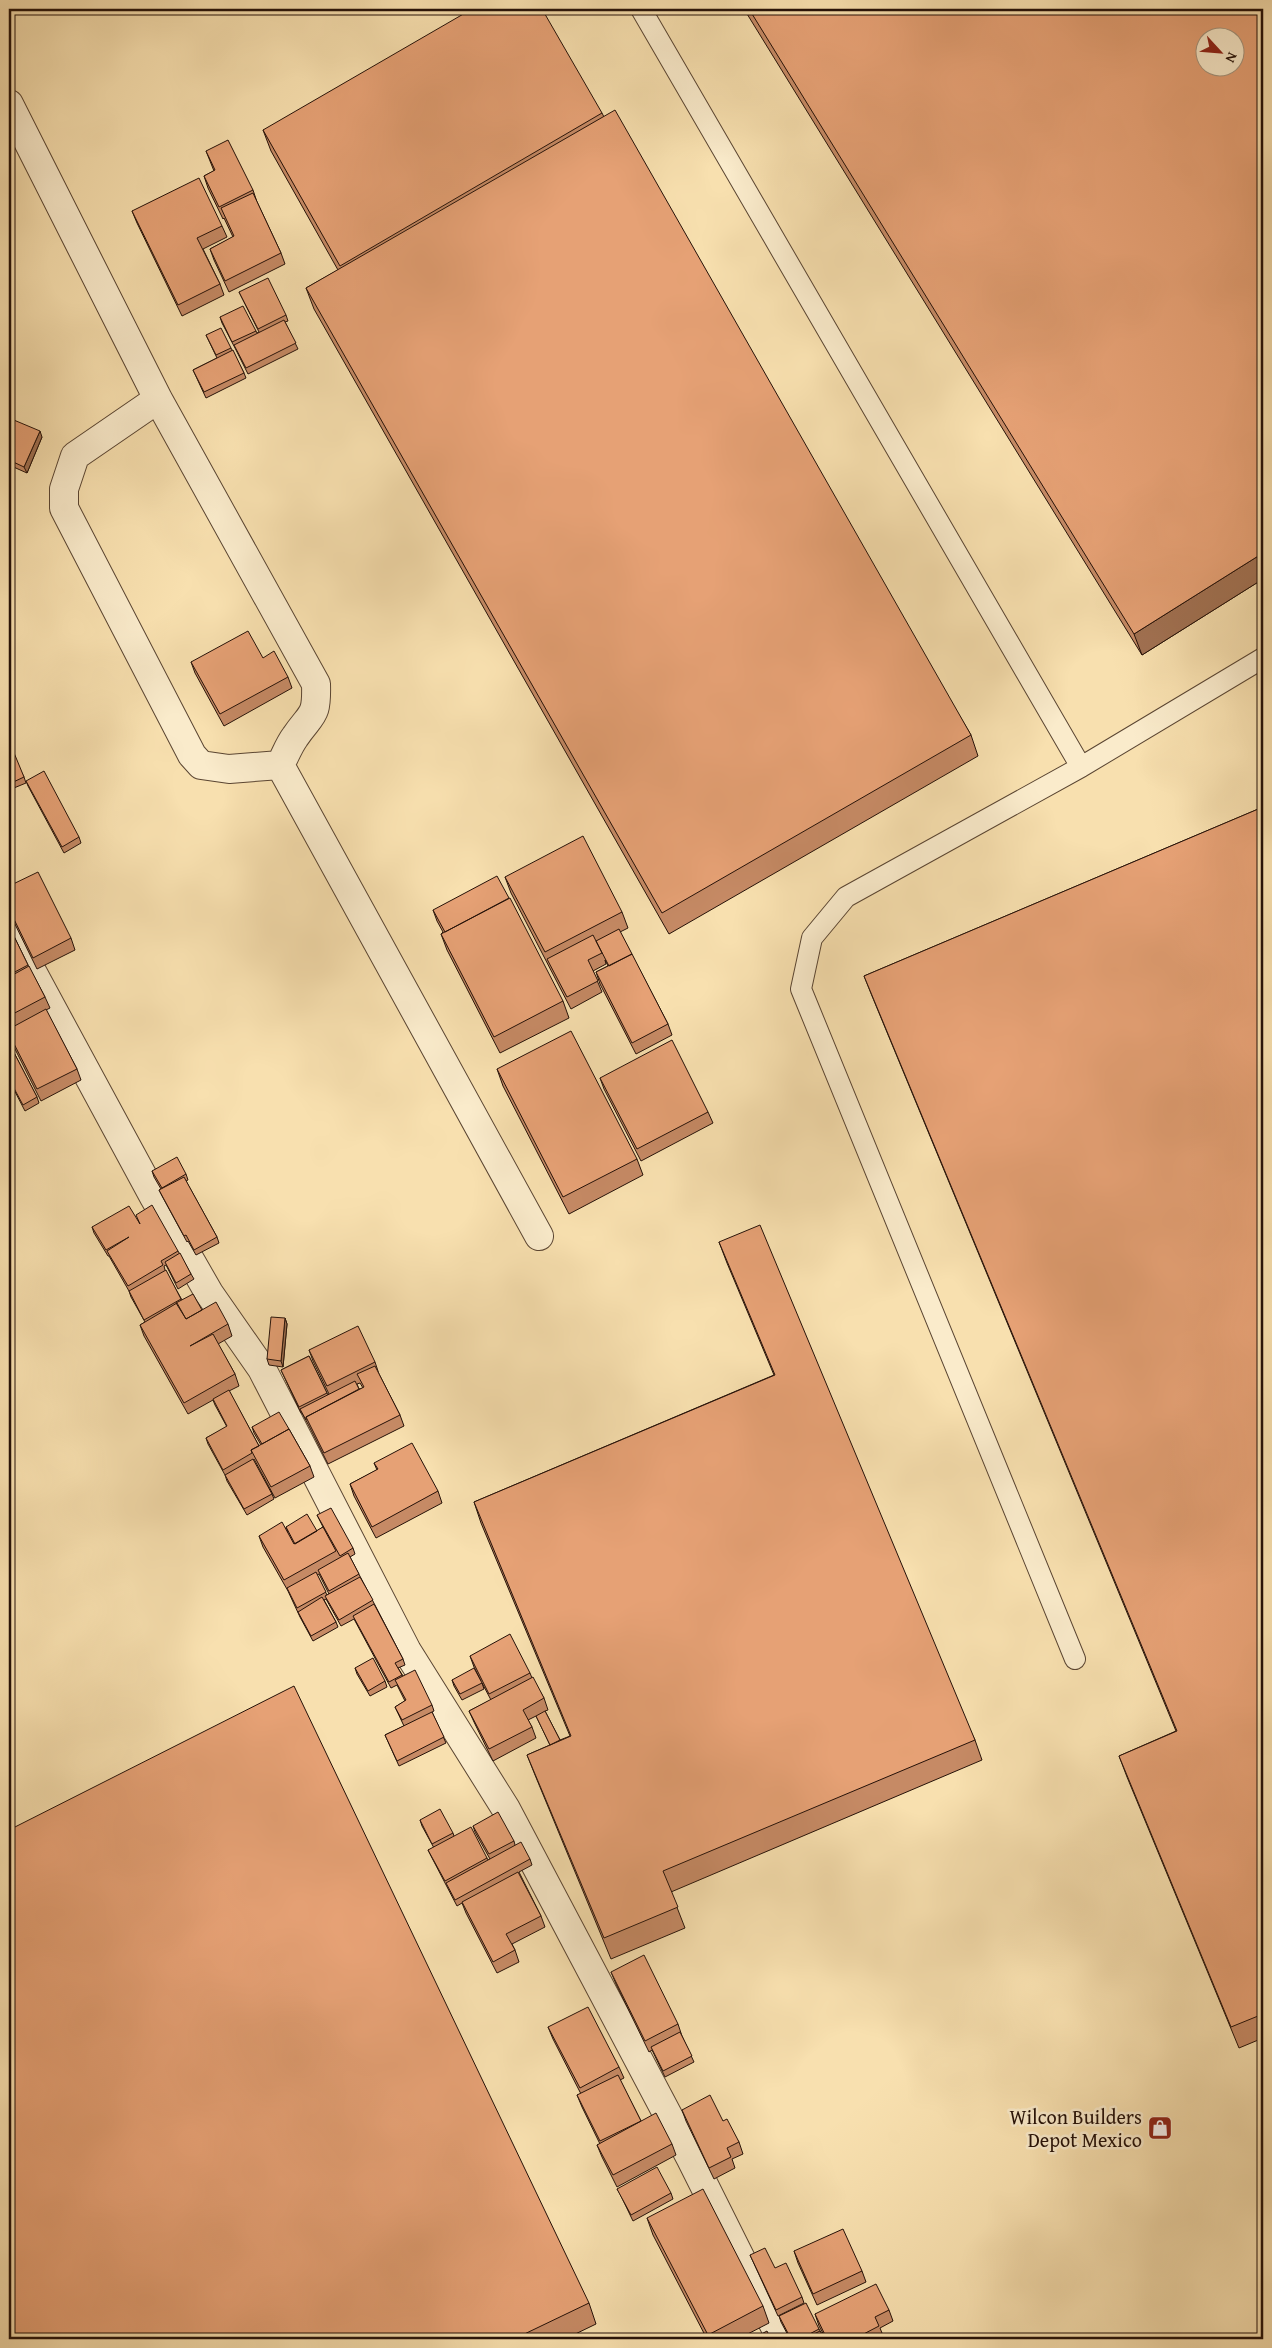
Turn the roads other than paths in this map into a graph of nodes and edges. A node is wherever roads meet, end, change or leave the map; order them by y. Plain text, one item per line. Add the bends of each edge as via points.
1 (641, 9) edge
2 (9, 104) edge
3 (158, 400) junction
4 (1263, 658) edge
5 (280, 765) junction
6 (1081, 767) junction
7 (9, 929) edge
8 (539, 1236) dead end
9 (1075, 1659) dead end
10 (781, 2339) edge

1 - 6 lane
2 - 3 street
3 - 5 street via 316,684 317,703 312,718 295,737
3 - 5 street via 75,456 64,489 64,508 192,755 201,765 228,769
4 - 6 lane
5 - 8 street
6 - 9 lane via 846,897 812,938 802,989
7 - 10 street via 200,1277 262,1369 407,1651 506,1808 691,2159

